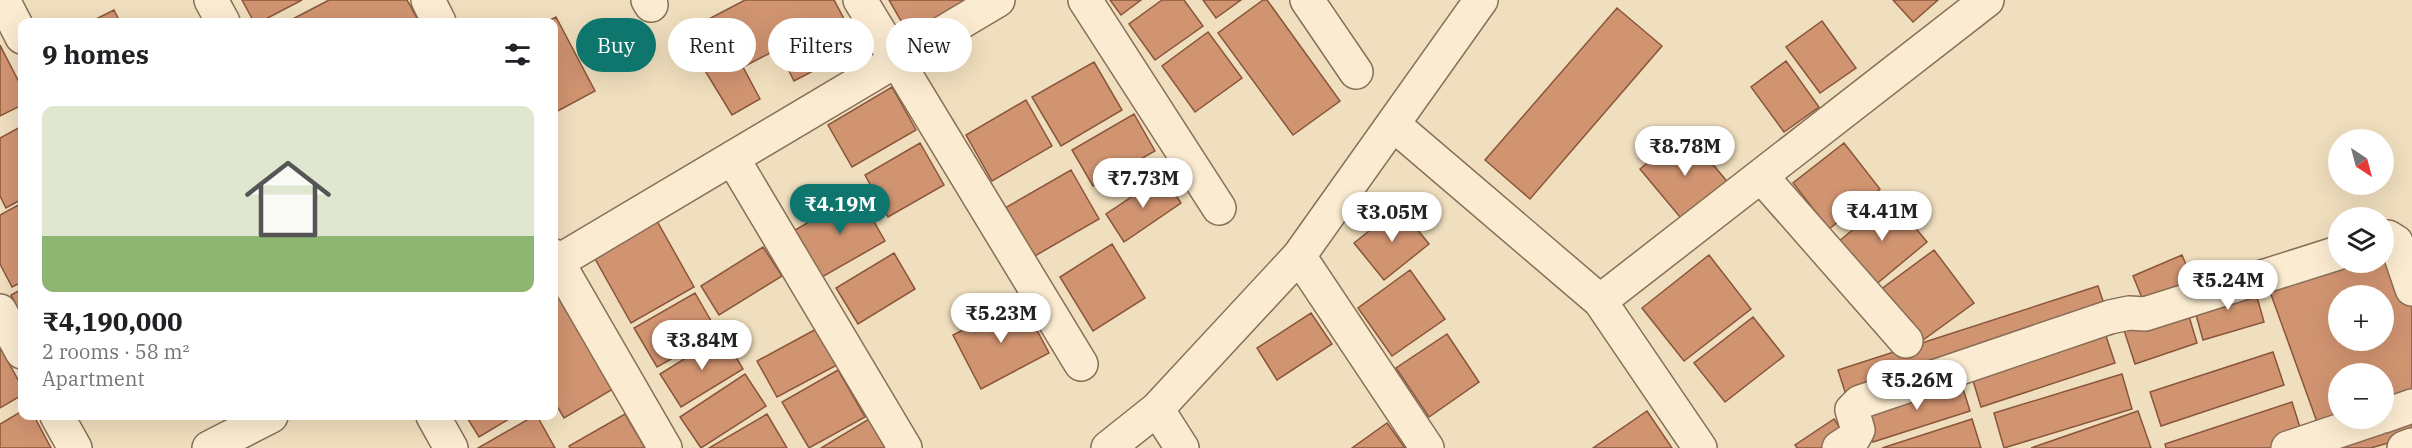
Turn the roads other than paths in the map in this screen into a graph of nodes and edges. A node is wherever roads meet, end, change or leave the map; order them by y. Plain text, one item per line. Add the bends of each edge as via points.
1 (211, 0) edge
2 (428, 0) edge
3 (860, 0) edge
4 (998, 0) edge
5 (1085, 0) edge
6 (1307, 0) edge
7 (1481, 0) edge
8 (1987, 0) edge
9 (221, 18) edge
10 (437, 18) edge
11 (968, 18) edge
12 (886, 41) edge
13 (886, 67) edge
14 (905, 72) edge
15 (1356, 72) dead end
16 (1394, 125) junction
17 (733, 159) junction
18 (1761, 176) junction
19 (1219, 208) dead end
20 (2394, 241) edge
21 (1299, 256) junction
22 (2328, 256) edge
23 (558, 259) edge
24 (558, 266) edge
25 (2412, 289) edge
26 (1600, 301) junction
27 (0, 311) edge
28 (1906, 341) dead end
29 (18, 345) edge
30 (1081, 364) dead end
31 (2412, 406) edge
32 (1157, 409) junction
33 (2394, 412) edge
34 (59, 420) edge
35 (259, 420) edge
36 (435, 420) edge
37 (2344, 429) edge
38 (219, 434) edge
39 (2412, 445) edge
40 (75, 448) edge
41 (451, 448) edge
42 (665, 448) edge
43 (905, 448) edge
44 (1108, 448) edge
45 (1182, 448) edge
46 (1427, 448) edge
47 (1700, 448) edge
48 (1839, 448) edge
49 (2288, 448) edge
50 (2403, 448) edge

1 - 9 street
2 - 10 street
3 - 12 street
4 - 11 street
5 - 19 street
6 - 15 street
7 - 16 street
8 - 18 street
13 - 17 street
14 - 30 street
16 - 21 street
16 - 26 street
17 - 23 street
17 - 43 street
18 - 26 street
18 - 28 street
20 - 25 street
21 - 32 street
21 - 46 street
22 - 48 street via 2145,314 2110,317 1860,402 1852,410 1858,430 1853,440
24 - 42 street
26 - 47 street
27 - 29 street
31 - 33 street
32 - 44 street
32 - 45 street
34 - 40 street
35 - 38 street
36 - 41 street
37 - 49 street
39 - 50 street

